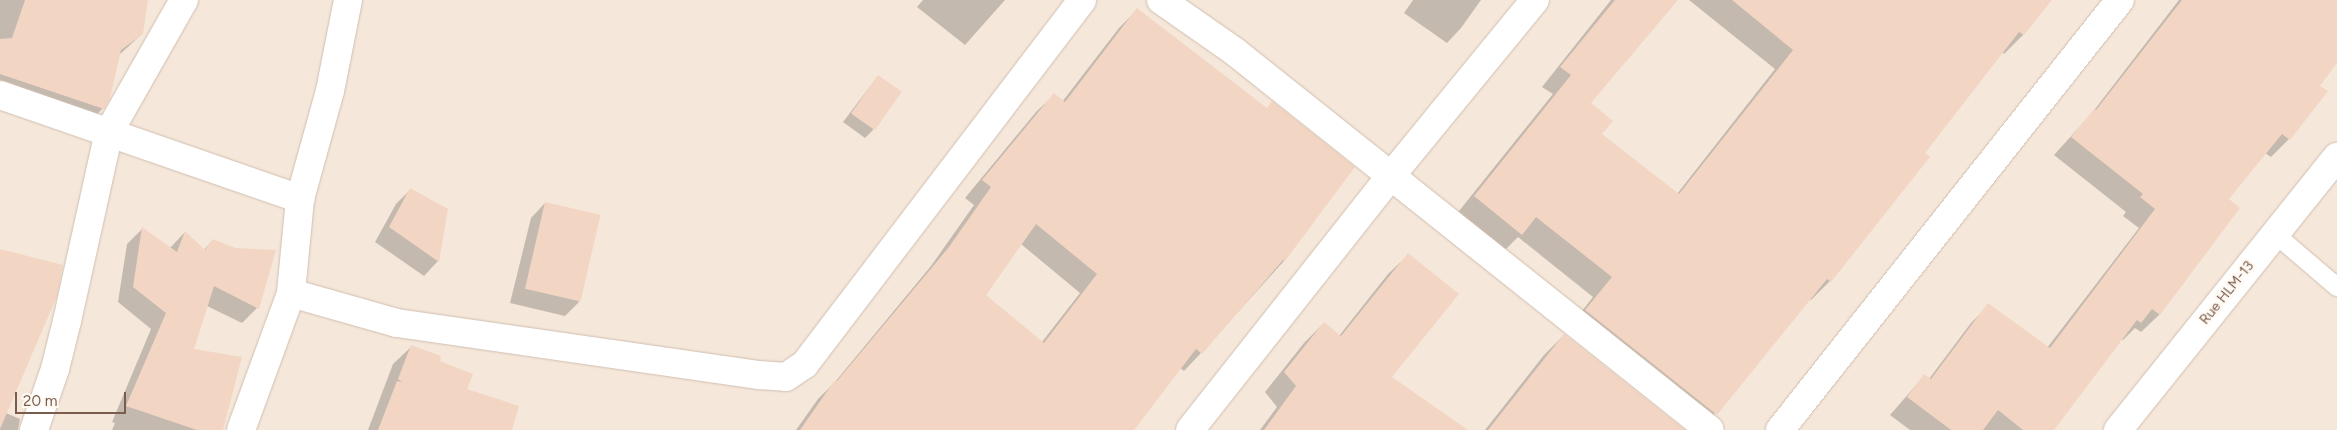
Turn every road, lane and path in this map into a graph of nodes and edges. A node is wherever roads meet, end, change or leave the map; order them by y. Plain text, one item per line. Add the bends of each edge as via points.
1 (184, 0) edge
2 (348, 0) edge
3 (1082, 0) edge
4 (1162, 0) edge
5 (1535, 0) edge
6 (2120, 0) edge
7 (0, 95) edge
8 (109, 132) junction
9 (2337, 157) edge
10 (1390, 177) junction
11 (300, 199) junction
12 (2275, 234) junction
13 (2337, 287) edge
14 (291, 293) junction
15 (1199, 427) edge
16 (34, 430) edge
17 (241, 430) edge
18 (1710, 430) edge
19 (1780, 430) edge
20 (2118, 430) edge

1 - 8 street
2 - 11 street via 330,91
3 - 14 street via 805,364 786,377 758,376 397,323
4 - 10 street via 1234,51
5 - 10 street
6 - 19 street
7 - 8 street
8 - 11 street
8 - 16 street via 67,321
9 - 12 street, Rue HLM-13
10 - 15 street
10 - 18 street
11 - 14 street
12 - 13 lane
12 - 20 street, Rue HLM-13
14 - 17 street

